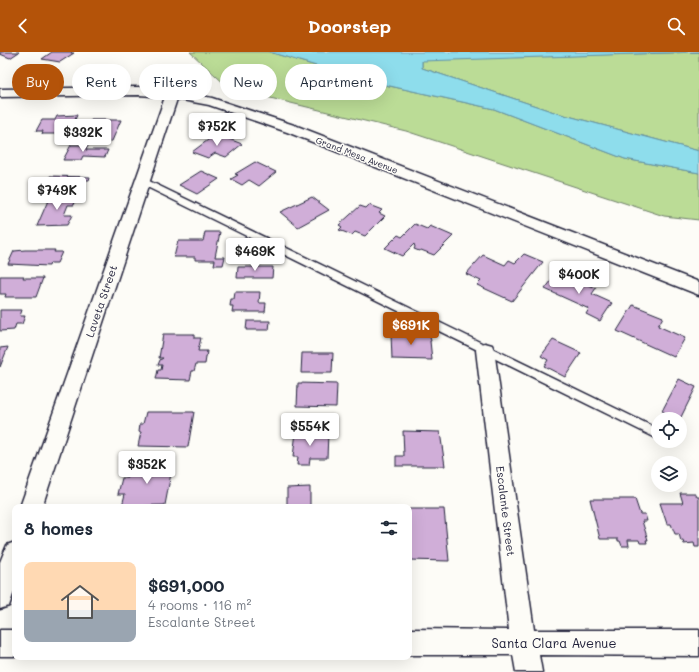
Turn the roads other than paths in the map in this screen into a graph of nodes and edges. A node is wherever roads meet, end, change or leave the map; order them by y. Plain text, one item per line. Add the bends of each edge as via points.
1 (139, 91) edge
2 (0, 93) edge
3 (170, 100) edge
4 (202, 100) edge
5 (142, 181) junction
6 (699, 289) edge
7 (486, 350) junction
8 (651, 431) edge
9 (32, 504) edge
10 (12, 562) edge
11 (0, 597) edge
12 (412, 642) edge
13 (524, 642) junction
14 (0, 643) edge
15 (12, 643) edge
16 (699, 643) edge
17 (529, 672) edge

1 - 2 street, Grand Mesa Avenue
3 - 5 street, Laveta Street
4 - 6 street, Grand Mesa Avenue via 292,130
5 - 7 lane
5 - 9 street, Laveta Street
7 - 8 lane
7 - 13 street, Escalante Street
10 - 11 street
12 - 13 street, Santa Clara Avenue
13 - 16 street, Santa Clara Avenue
13 - 17 street, Escalante Street
14 - 15 street

